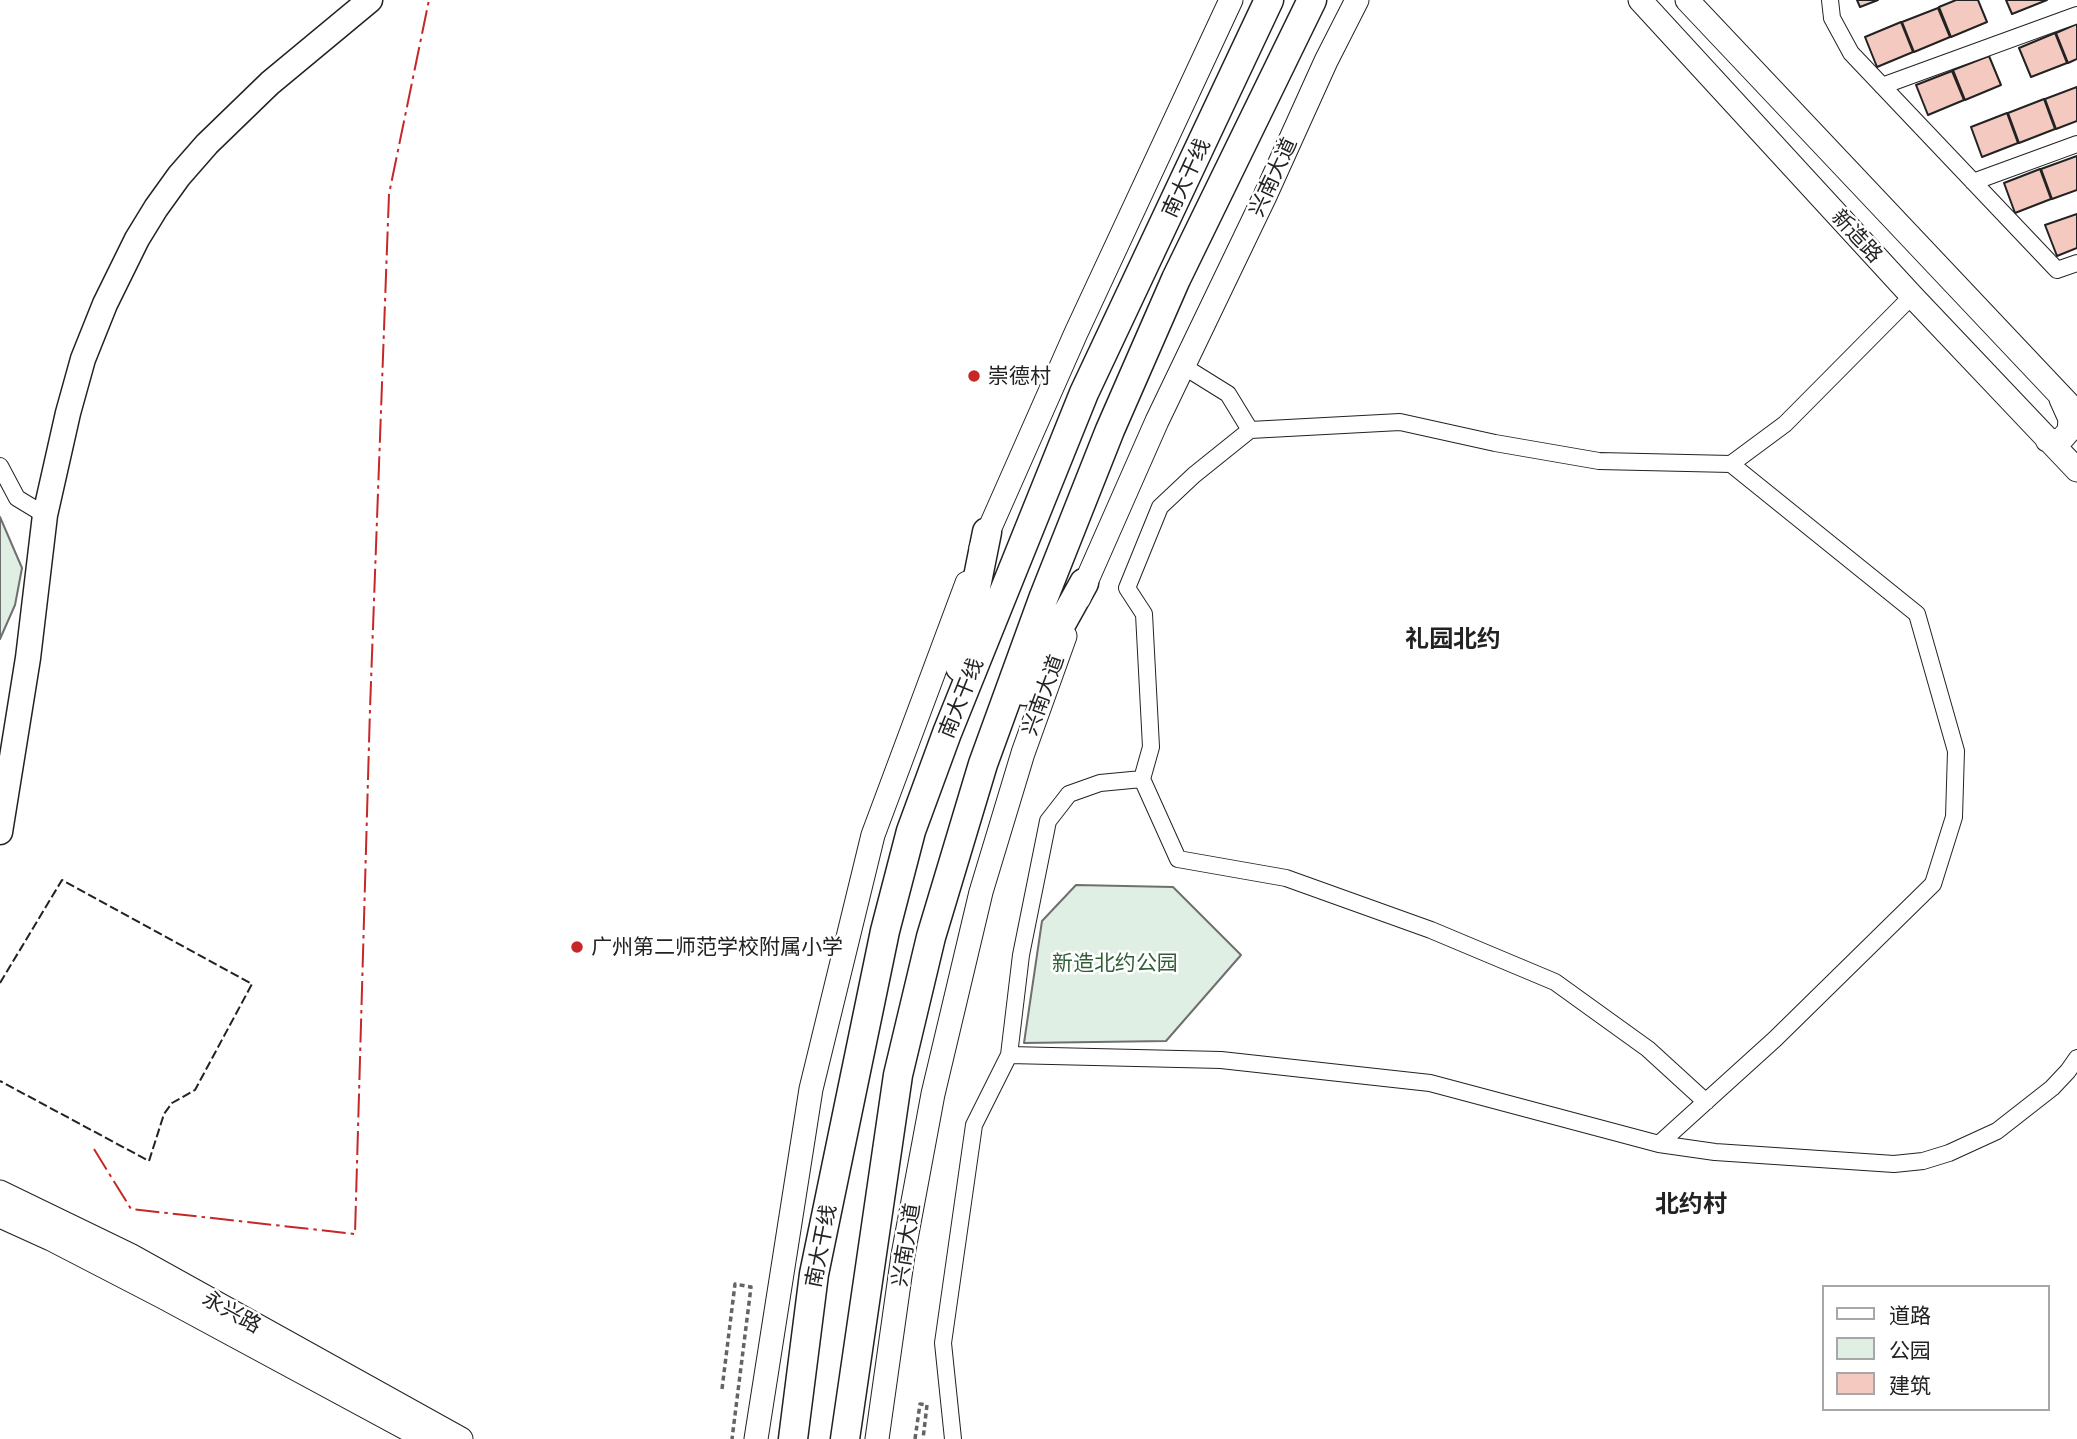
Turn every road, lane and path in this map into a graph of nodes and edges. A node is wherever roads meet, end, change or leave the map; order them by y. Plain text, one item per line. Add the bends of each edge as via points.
1 (370, 0) edge
2 (1231, 0) edge
3 (1269, 0) edge
4 (1312, 0) edge
5 (1357, 0) edge
6 (1640, 0) edge
7 (1687, 0) edge
8 (1830, 0) edge
9 (2077, 15) edge
10 (1882, 86) junction
11 (2077, 144) edge
12 (1973, 182) junction
13 (2077, 263) edge
14 (1912, 296) junction
15 (1183, 366) junction
16 (2059, 395) junction
17 (2077, 413) edge
18 (1250, 430) junction
19 (2048, 440) junction
20 (1731, 464) junction
21 (0, 466) edge
22 (2077, 470) edge
23 (45, 515) junction
24 (987, 532) junction
25 (1084, 583) junction
26 (947, 733) junction
27 (983, 764) junction
28 (1142, 779) junction
29 (0, 832) edge
30 (1009, 1055) junction
31 (2077, 1058) edge
32 (1706, 1102) junction
33 (1659, 1144) junction
34 (0, 1192) edge
35 (0, 1216) edge
36 (722, 1389) dead end
37 (732, 1438) edge
38 (426, 1439) edge
39 (461, 1439) edge
40 (757, 1439) edge
41 (793, 1439) edge
42 (845, 1439) edge
43 (877, 1439) edge
44 (915, 1439) edge
45 (923, 1439) edge
46 (953, 1439) edge

1 - 23 main road via 228,122 179,176 137,239 83,359
2 - 24 main road
3 - 26 highway, 南大干线 via 1084,393
4 - 27 highway, 南大干线 via 1165,304 1110,430
5 - 15 main road, 兴南大道
6 - 14 main road, 新造路
7 - 16 main road, 新造路
8 - 10 street via 1832,18 1850,53
9 - 10 street
10 - 12 street
11 - 12 street
12 - 13 street via 2057,270
14 - 19 main road, 新造路
14 - 20 street via 1785,424
15 - 18 street via 1228,394
15 - 25 main road, 兴南大道
16 - 17 main road, 新造路
16 - 19 main road via 2070,419 2069,431 2060,441
18 - 20 street via 1400,422 1599,461
18 - 28 street via 1160,507 1127,588 1144,614 1151,747
19 - 22 main road, 新造路
20 - 32 street via 1917,614 1956,751 1954,817 1933,884
21 - 23 street via 17,498
23 - 29 main road
24 - 26 highway
24 - 40 main road via 873,835 811,1089
25 - 27 highway
25 - 43 main road, 兴南大道 via 1023,752 981,892 933,1094
26 - 41 highway, 南大干线 via 911,831 885,931 814,1274
27 - 42 highway, 南大干线 via 931,937 898,1075
28 - 30 street via 1100,783 1069,794 1048,821 1021,956
28 - 32 street via 1178,859 1286,878 1431,930 1556,982 1648,1049
30 - 33 street via 1221,1060 1430,1083
30 - 46 street via 974,1125 943,1343
31 - 33 street via 2062,1079 2010,1122 1962,1148 1923,1161 1877,1163
32 - 33 street
34 - 39 main road, 永兴路 via 130,1255
35 - 38 main road, 永兴路 via 141,1285
36 - 37 path via 735,1284 751,1287
44 - 45 path via 919,1404 927,1405

